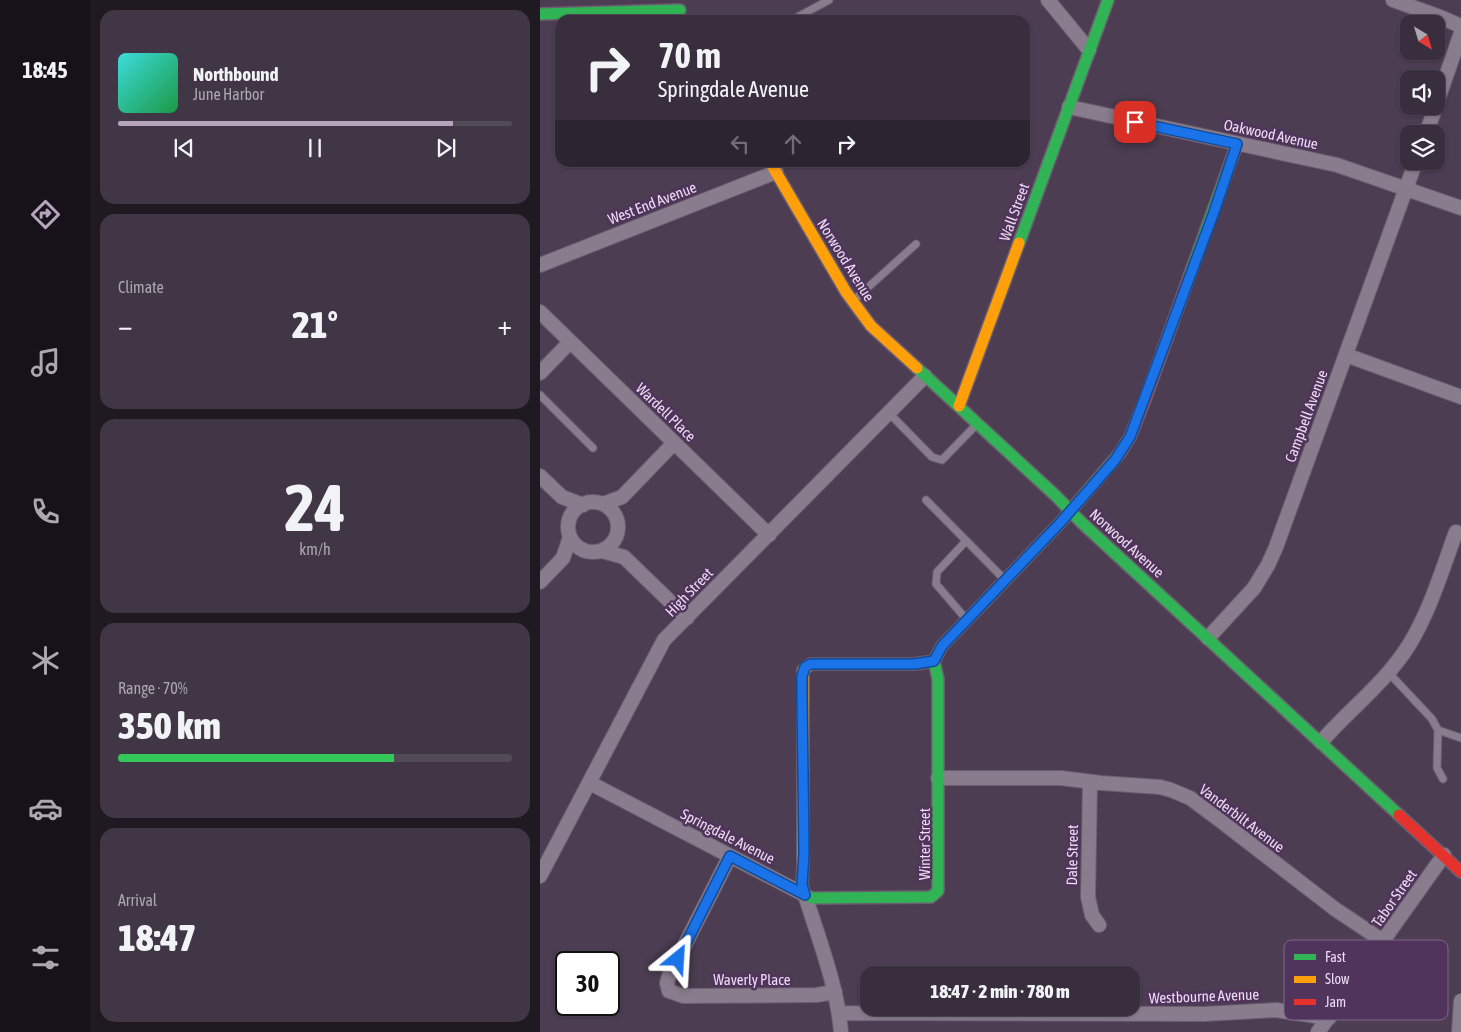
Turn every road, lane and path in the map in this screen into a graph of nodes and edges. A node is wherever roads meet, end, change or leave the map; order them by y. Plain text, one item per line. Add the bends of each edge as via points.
1 (829, 0) edge
2 (1048, 0) edge
3 (1108, 0) edge
4 (1393, 0) edge
5 (681, 10) edge
6 (540, 14) edge
7 (801, 15) edge
8 (1461, 26) edge
9 (1461, 33) edge
10 (1090, 50) junction
11 (1445, 80) edge
12 (1069, 107) junction
13 (1237, 144) junction
14 (768, 167) edge
15 (774, 167) edge
16 (1413, 170) edge
17 (1406, 188) junction
18 (1461, 208) edge
19 (916, 244) dead end
20 (540, 264) edge
21 (852, 302) junction
22 (540, 312) edge
23 (570, 342) junction
24 (1346, 355) junction
25 (540, 374) edge
26 (925, 376) junction
27 (540, 395) edge
28 (1461, 397) edge
29 (960, 406) junction
30 (890, 413) junction
31 (977, 423) junction
32 (674, 443) junction
33 (593, 448) dead end
34 (540, 476) edge
35 (562, 497) junction
36 (622, 497) junction
37 (926, 500) dead end
38 (604, 504) junction
39 (583, 505) junction
40 (1070, 511) junction
41 (570, 518) junction
42 (616, 518) junction
43 (1456, 532) dead end
44 (769, 535) junction
45 (617, 536) junction
46 (570, 537) junction
47 (966, 541) junction
48 (585, 551) junction
49 (602, 551) junction
50 (624, 557) junction
51 (563, 558) junction
52 (1005, 580) junction
53 (540, 582) edge
54 (686, 618) junction
55 (967, 620) junction
56 (1208, 638) junction
57 (934, 661) junction
58 (1388, 672) junction
59 (1438, 730) junction
60 (1461, 738) edge
61 (1321, 742) junction
62 (938, 778) junction
63 (1443, 779) dead end
64 (1090, 782) junction
65 (590, 783) junction
66 (1444, 855) junction
67 (730, 856) junction
68 (1461, 872) edge
69 (540, 876) edge
70 (805, 895) junction
71 (1099, 924) dead end
72 (1381, 940) edge
73 (1384, 940) edge
74 (835, 992) junction
75 (1461, 1001) edge
76 (1284, 1011) edge
77 (840, 1013) junction
78 (1327, 1020) edge
79 (841, 1032) edge
80 (1318, 1032) edge
81 (1459, 1032) edge

1 - 7 lane
2 - 10 street
3 - 10 street, Wall Street
4 - 8 street
5 - 6 street
9 - 11 street
10 - 12 street, Wall Street
12 - 13 street, Oakwood Avenue
12 - 29 street, Wall Street
13 - 17 street, Oakwood Avenue via 1337,165
13 - 40 street via 1130,437 1115,460
14 - 20 street, West End Avenue
15 - 21 street, Norwood Avenue
16 - 17 street, Campbell Avenue
17 - 18 street, Oakwood Avenue
17 - 24 street, Campbell Avenue
19 - 21 lane
21 - 26 street, Norwood Avenue via 871,326
22 - 23 street, Wardell Place
23 - 25 street
23 - 32 street, Wardell Place
24 - 28 street
24 - 56 street, Campbell Avenue via 1268,565 1254,588
26 - 29 street, Norwood Avenue
26 - 30 street, High Street
27 - 33 lane
29 - 31 street, Norwood Avenue
30 - 31 lane via 932,457 942,460
30 - 44 street, High Street
31 - 40 street, Norwood Avenue
32 - 36 street
32 - 44 street, Wardell Place
34 - 35 street
35 - 39 street
35 - 41 street
36 - 38 street
36 - 42 street
37 - 47 lane
38 - 39 street
38 - 42 street
39 - 41 street
40 - 52 street
40 - 56 street, Norwood Avenue
41 - 46 street
42 - 45 street
43 - 58 street via 1419,626
44 - 54 street, High Street
45 - 49 street
45 - 50 street
46 - 48 street
46 - 51 street
47 - 52 lane
47 - 55 lane via 937,572 936,584
48 - 49 street
48 - 51 street
49 - 50 street
50 - 54 street
51 - 53 street
52 - 55 street
54 - 65 street, High Street via 664,640
55 - 57 street via 942,646
56 - 61 street, Norwood Avenue
57 - 62 street, Winter Street via 938,679
57 - 70 street via 914,664 811,664 805,667 802,676 802,885
58 - 59 lane via 1432,719
58 - 61 street
59 - 60 lane
59 - 63 lane via 1437,768
61 - 66 street, Norwood Avenue
62 - 64 street, Vanderbilt Avenue via 1039,777
62 - 70 street, Winter Street via 939,887 934,895 812,898
64 - 71 street, Dale Street via 1088,897 1092,915
64 - 72 street, Vanderbilt Avenue via 1160,787 1180,793 1218,818 1336,910
65 - 67 street, Springdale Avenue
65 - 69 street, High Street
66 - 68 street, Norwood Avenue
66 - 73 street, Tabor Street
67 - 70 street, Springdale Avenue
67 - 74 street, Waverly Place via 669,976 669,991 683,996
70 - 74 street
74 - 77 street
75 - 81 street
76 - 77 street, Westbourne Avenue
77 - 79 street
78 - 80 street, Tabor Street

